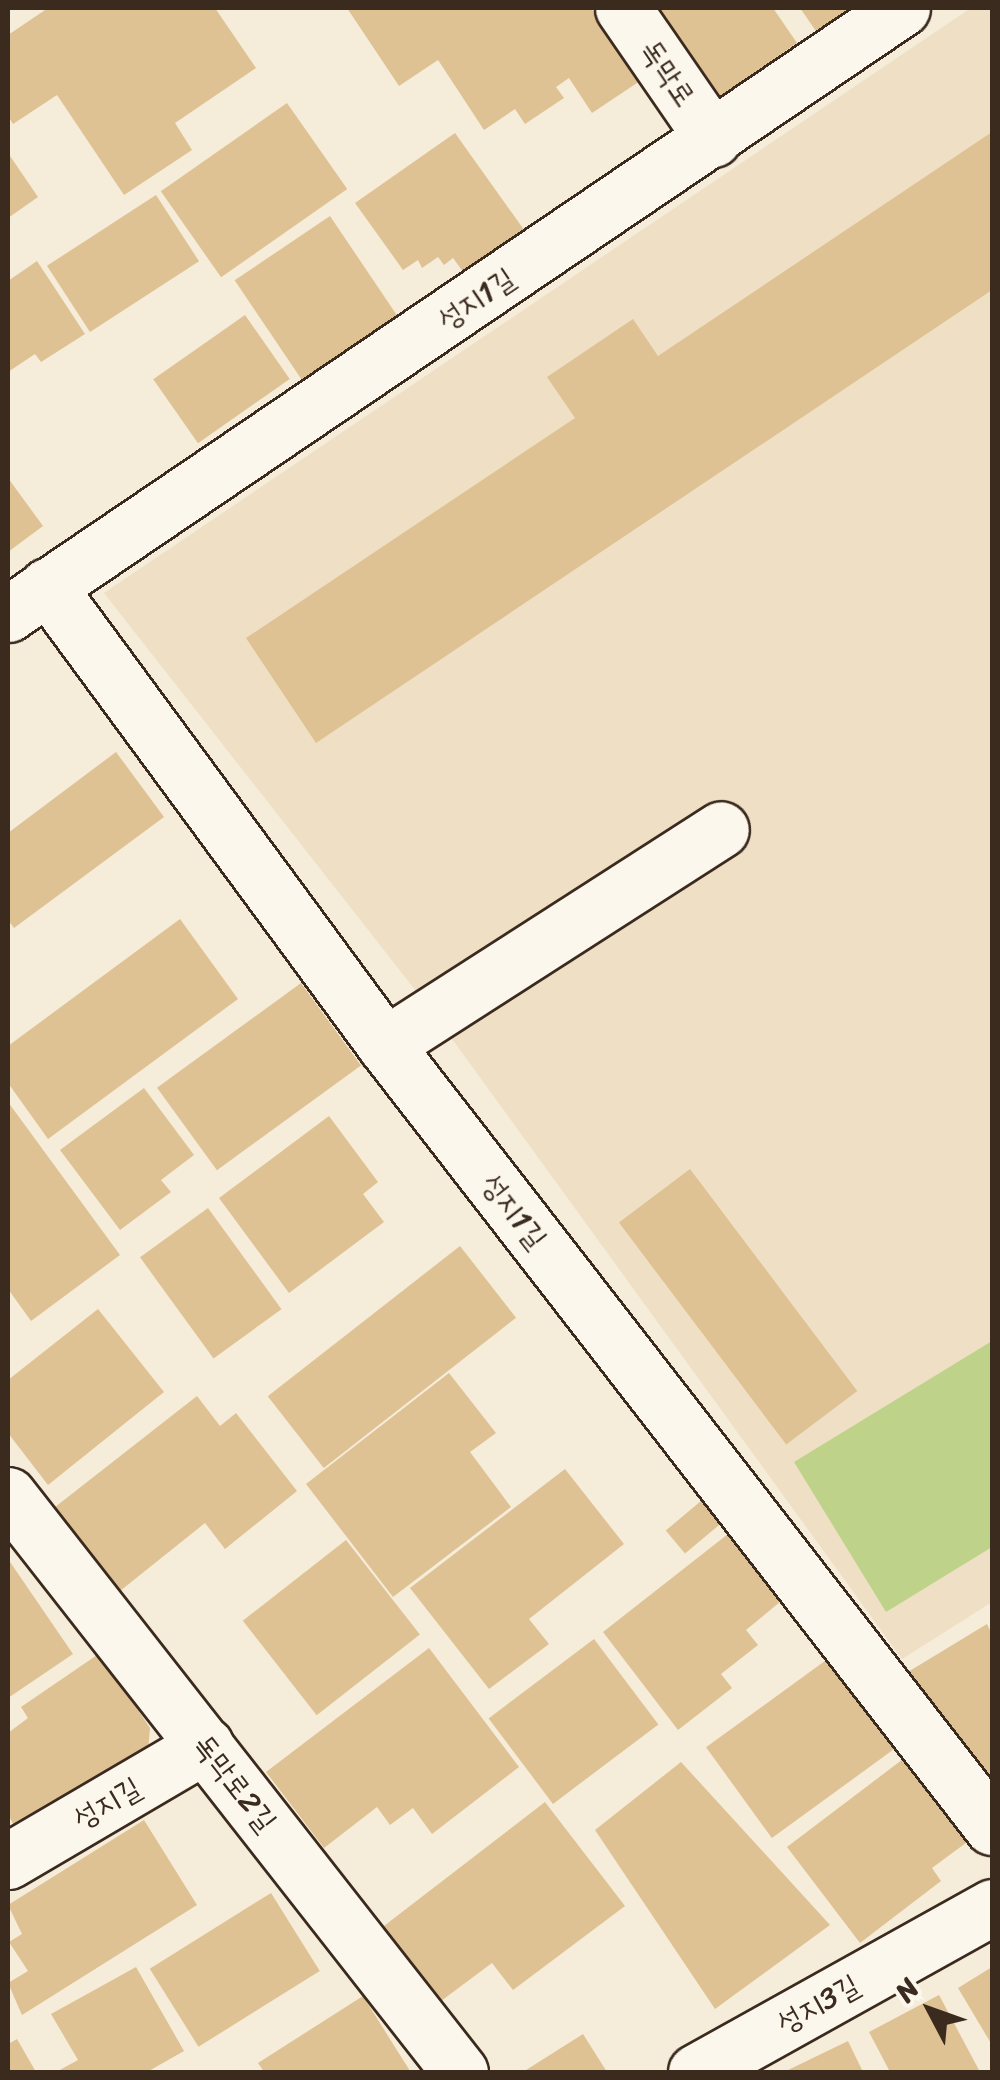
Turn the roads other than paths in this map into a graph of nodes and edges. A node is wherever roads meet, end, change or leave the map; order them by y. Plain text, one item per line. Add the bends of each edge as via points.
1 (623, 8) edge
2 (902, 8) edge
3 (713, 139) junction
4 (27, 600) edge
5 (721, 829) dead end
6 (385, 1046) junction
7 (8, 1495) edge
8 (206, 1745) junction
9 (992, 1827) edge
10 (8, 1862) edge
11 (992, 1906) edge
12 (460, 2072) edge
13 (696, 2072) edge

1 - 3 street, 독막로
2 - 3 street, 성지1길
3 - 4 street, 성지1길
4 - 6 street, 성지1길
5 - 6 street
6 - 9 street, 성지1길
7 - 8 street, 독막로2길
8 - 10 street, 성지길
8 - 12 street, 독막로2길
11 - 13 street, 성지3길

